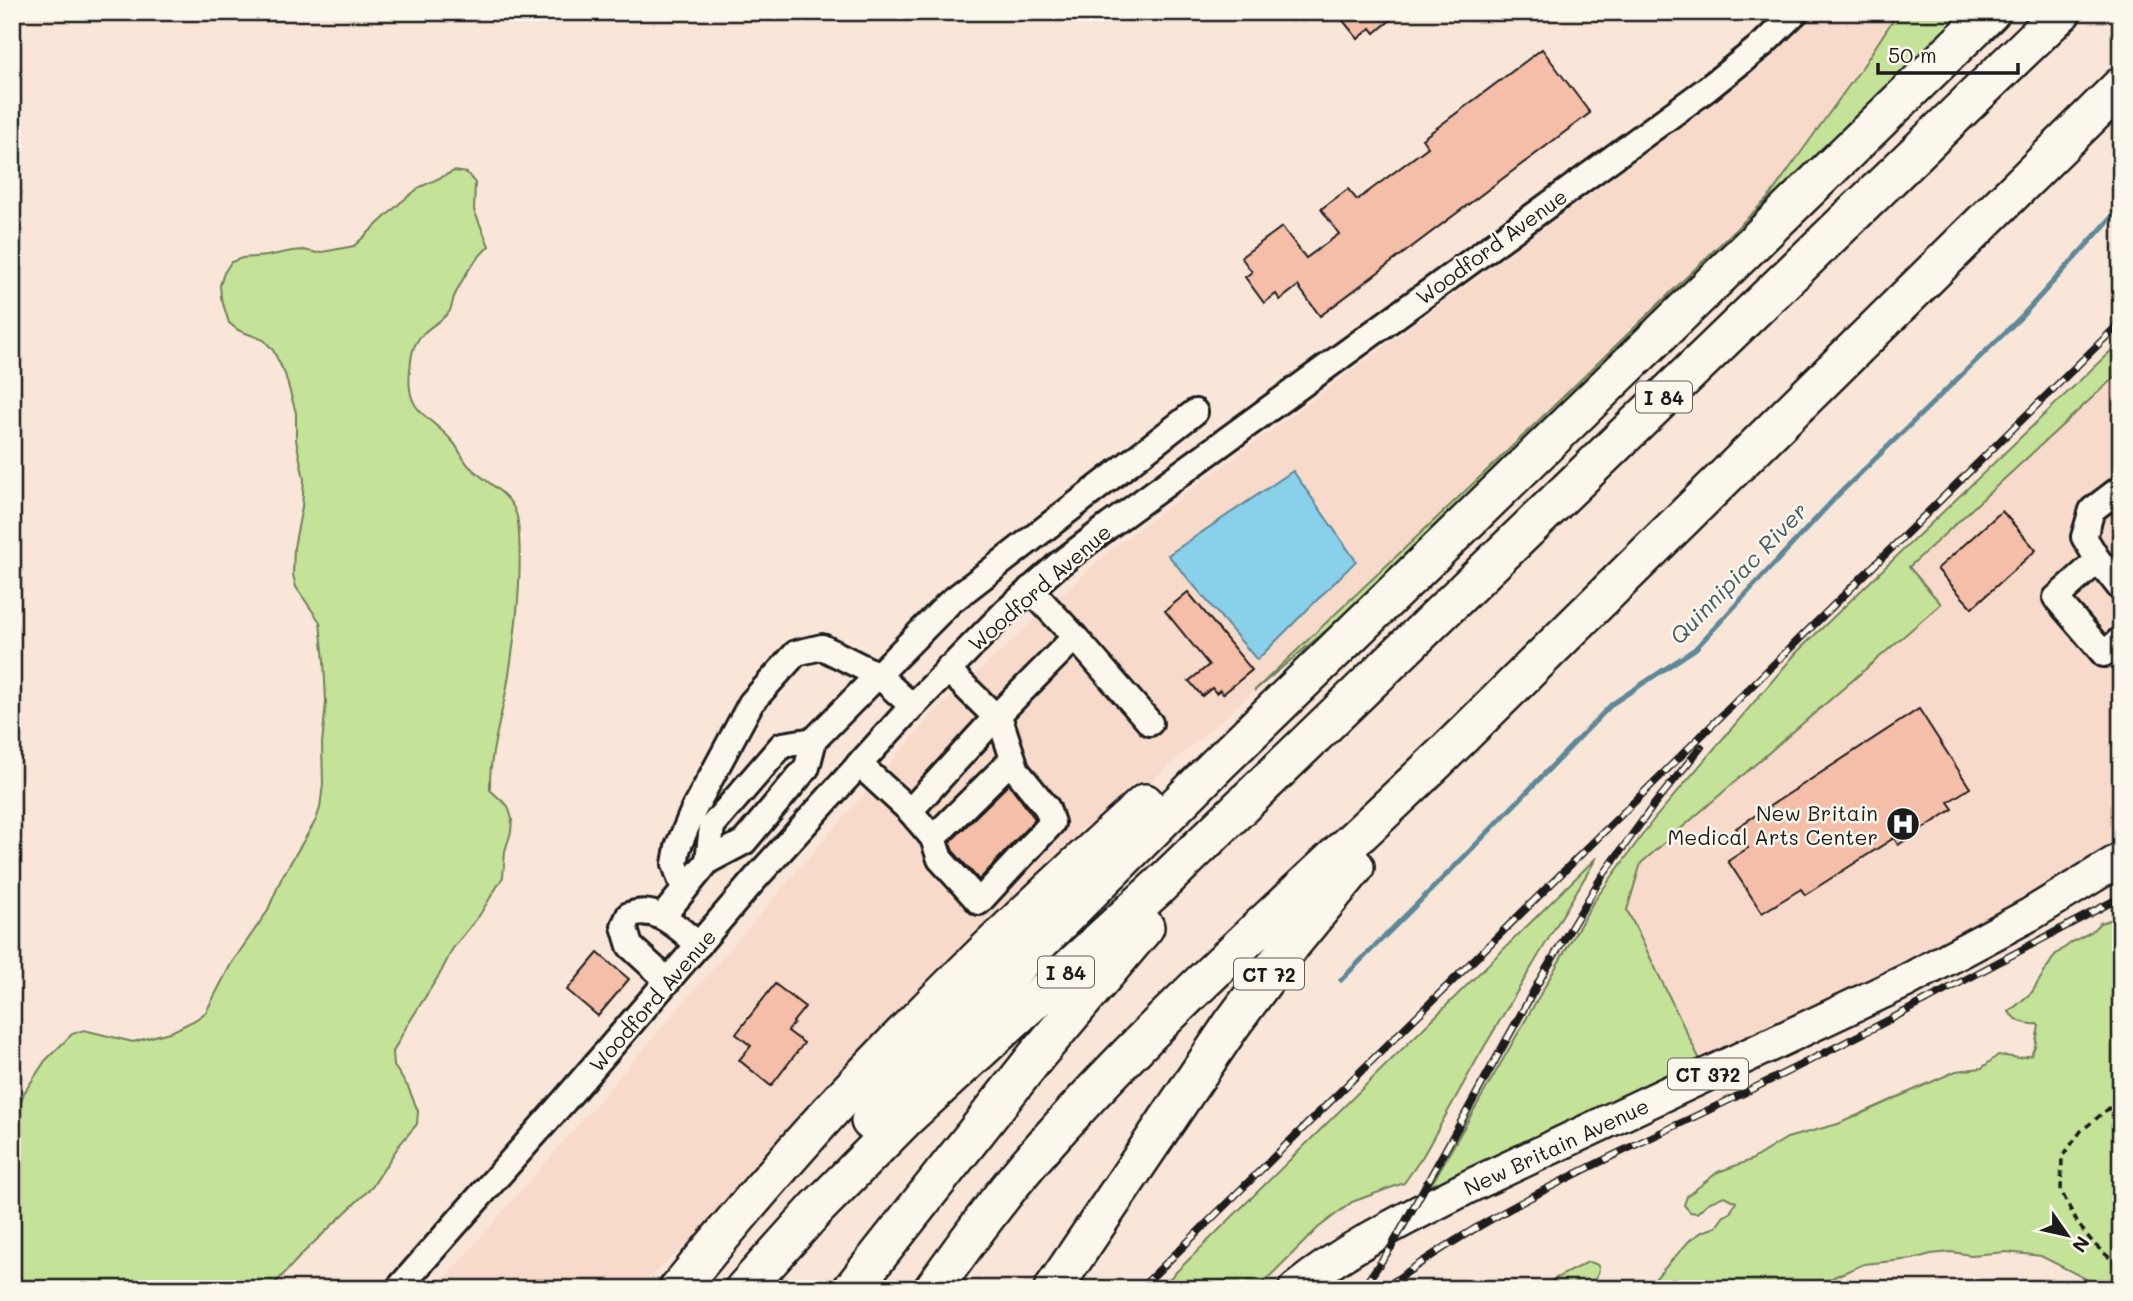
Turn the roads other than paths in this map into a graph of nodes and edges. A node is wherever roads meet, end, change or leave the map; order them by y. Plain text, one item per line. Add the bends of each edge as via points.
1 (1796, 12) edge
2 (1991, 12) edge
3 (2062, 12) edge
4 (2121, 86) edge
5 (1195, 411) dead end
6 (2121, 488) edge
7 (2098, 560) junction
8 (1030, 589) junction
9 (2121, 589) edge
10 (1354, 631) junction
11 (1075, 637) junction
12 (2121, 639) edge
13 (1393, 659) junction
14 (947, 668) junction
15 (878, 675) junction
16 (1516, 682) junction
17 (912, 706) junction
18 (996, 717) junction
19 (1150, 723) dead end
20 (814, 740) junction
21 (1013, 759) junction
22 (859, 764) junction
23 (910, 811) junction
24 (933, 838) junction
25 (2121, 859) edge
26 (708, 861) junction
27 (684, 890) junction
28 (663, 916) junction
29 (699, 945) junction
30 (668, 981) junction
31 (398, 1289) edge
32 (678, 1289) edge
33 (726, 1289) edge
34 (744, 1289) edge
35 (852, 1289) edge
36 (933, 1289) edge
37 (1053, 1289) edge
38 (1295, 1289) edge

1 - 8 street, Woodford Avenue via 1707,89 1110,525
2 - 10 highway
3 - 13 highway, I 84
4 - 16 highway
5 - 15 street via 949,603
6 - 7 street via 2091,510 2084,537
7 - 9 street
7 - 12 street via 2056,598 2104,654
8 - 11 street
8 - 14 street, Woodford Avenue
10 - 32 highway via 1190,763 1002,935 842,1098
10 - 33 highway via 998,984 813,1184
11 - 18 street
11 - 19 street
13 - 34 highway, I 84 via 1147,897 907,1117
13 - 35 highway via 1337,727 1121,955
14 - 17 street, Woodford Avenue
14 - 18 street
15 - 17 street
15 - 20 street
15 - 27 street via 822,647 796,653 751,703 694,809 678,847 676,864
16 - 36 highway via 1103,1082 1002,1195
16 - 37 highway, CT 72 via 1478,732 1286,951
17 - 22 street, Woodford Avenue
18 - 21 street
18 - 23 street
20 - 26 street via 807,767 744,842
20 - 26 street via 782,745 712,826
21 - 24 street
21 - 24 street via 1017,771 1047,808 1052,823 979,902 940,859
22 - 23 street
22 - 29 street, Woodford Avenue
23 - 24 street
25 - 38 main road, New Britain Avenue / CT 372 via 1927,970 1409,1217 1364,1241
26 - 27 street
27 - 28 street
28 - 29 street
28 - 30 street via 638,911 629,915 624,926 630,946
29 - 30 street, Woodford Avenue
30 - 31 street, Woodford Avenue

